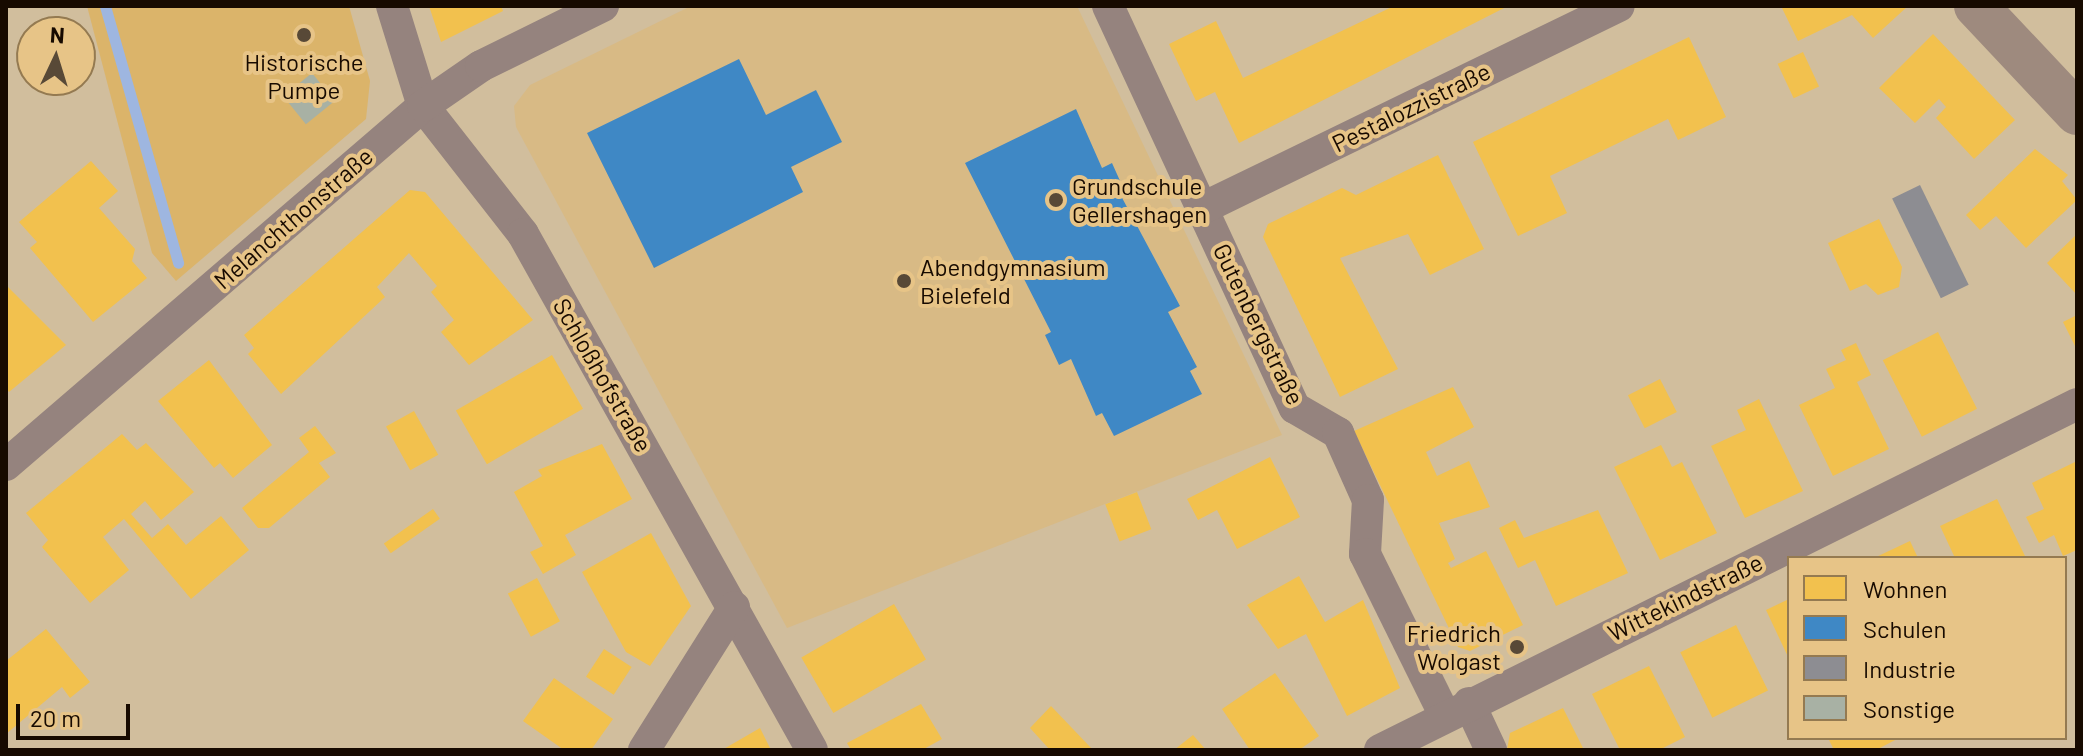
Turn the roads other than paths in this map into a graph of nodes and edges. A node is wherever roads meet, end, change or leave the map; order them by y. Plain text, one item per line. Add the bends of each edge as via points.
1 (392, 6) edge
2 (603, 6) edge
3 (1108, 6) edge
4 (1619, 6) edge
5 (1976, 6) edge
6 (423, 106) junction
7 (2077, 113) edge
8 (1203, 208) junction
9 (2077, 404) edge
10 (6, 465) edge
11 (734, 607) junction
12 (1457, 709) junction
13 (644, 750) edge
14 (812, 750) edge
15 (1380, 750) edge
16 (1491, 750) edge

1 - 6 street, Schloßhofstraße
2 - 6 street, Melanchthonstraße via 481,66
3 - 8 street, Gutenbergstraße
4 - 8 street, Pestalozzistraße
5 - 7 main road
6 - 10 street, Melanchthonstraße
6 - 11 street, Schloßhofstraße via 523,234
8 - 12 street, Gutenbergstraße via 1295,408 1338,433 1368,500 1365,554
9 - 12 street, Wittekindstraße
11 - 13 street
11 - 14 street, Schloßhofstraße
12 - 15 street, Wittekindstraße
12 - 16 street, Gutenbergstraße

